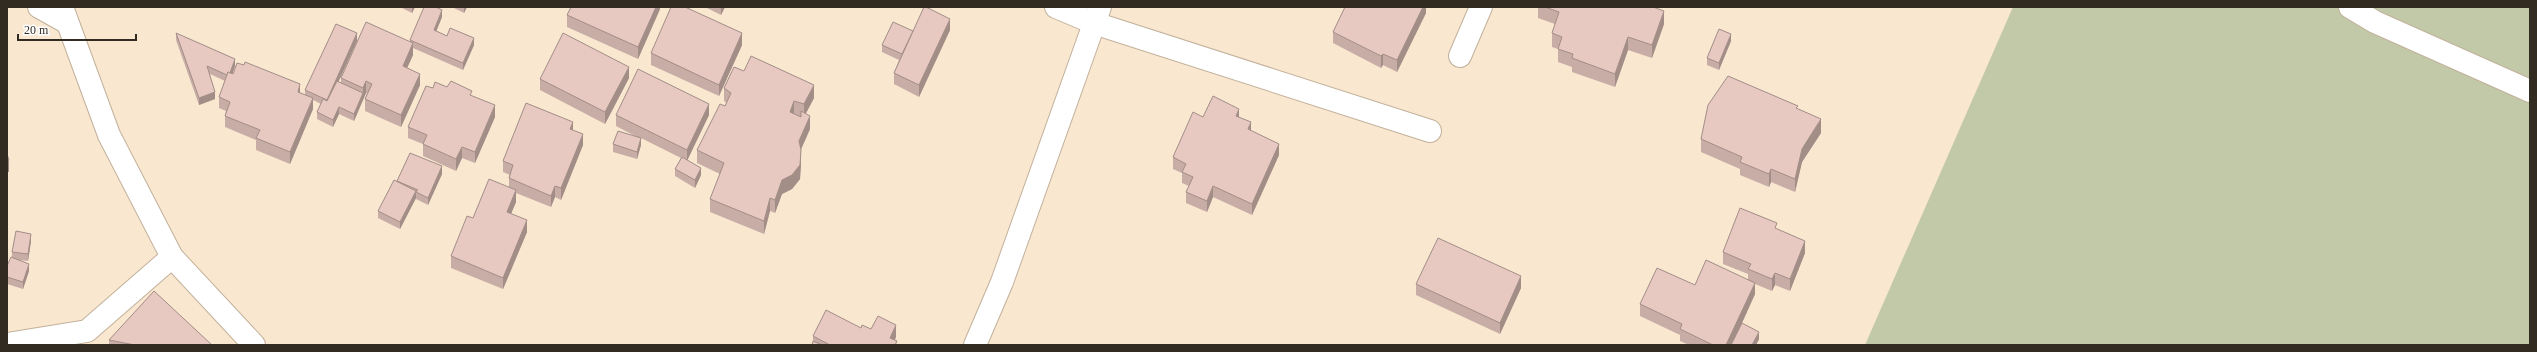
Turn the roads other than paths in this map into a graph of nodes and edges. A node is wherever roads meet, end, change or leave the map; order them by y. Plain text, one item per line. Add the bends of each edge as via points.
1 (39, 7) edge
2 (1056, 7) edge
3 (1481, 7) edge
4 (2350, 7) edge
5 (64, 14) edge
6 (1097, 15) edge
7 (1460, 56) dead end
8 (2530, 90) edge
9 (1430, 131) dead end
10 (172, 257) junction
11 (7, 344) edge
12 (254, 345) edge
13 (975, 345) edge

1 - 5 street
2 - 6 street
3 - 7 street
4 - 8 street via 2375,22
5 - 10 street via 109,135
6 - 9 street
6 - 13 street via 1002,282
10 - 11 street via 87,331
10 - 12 street

